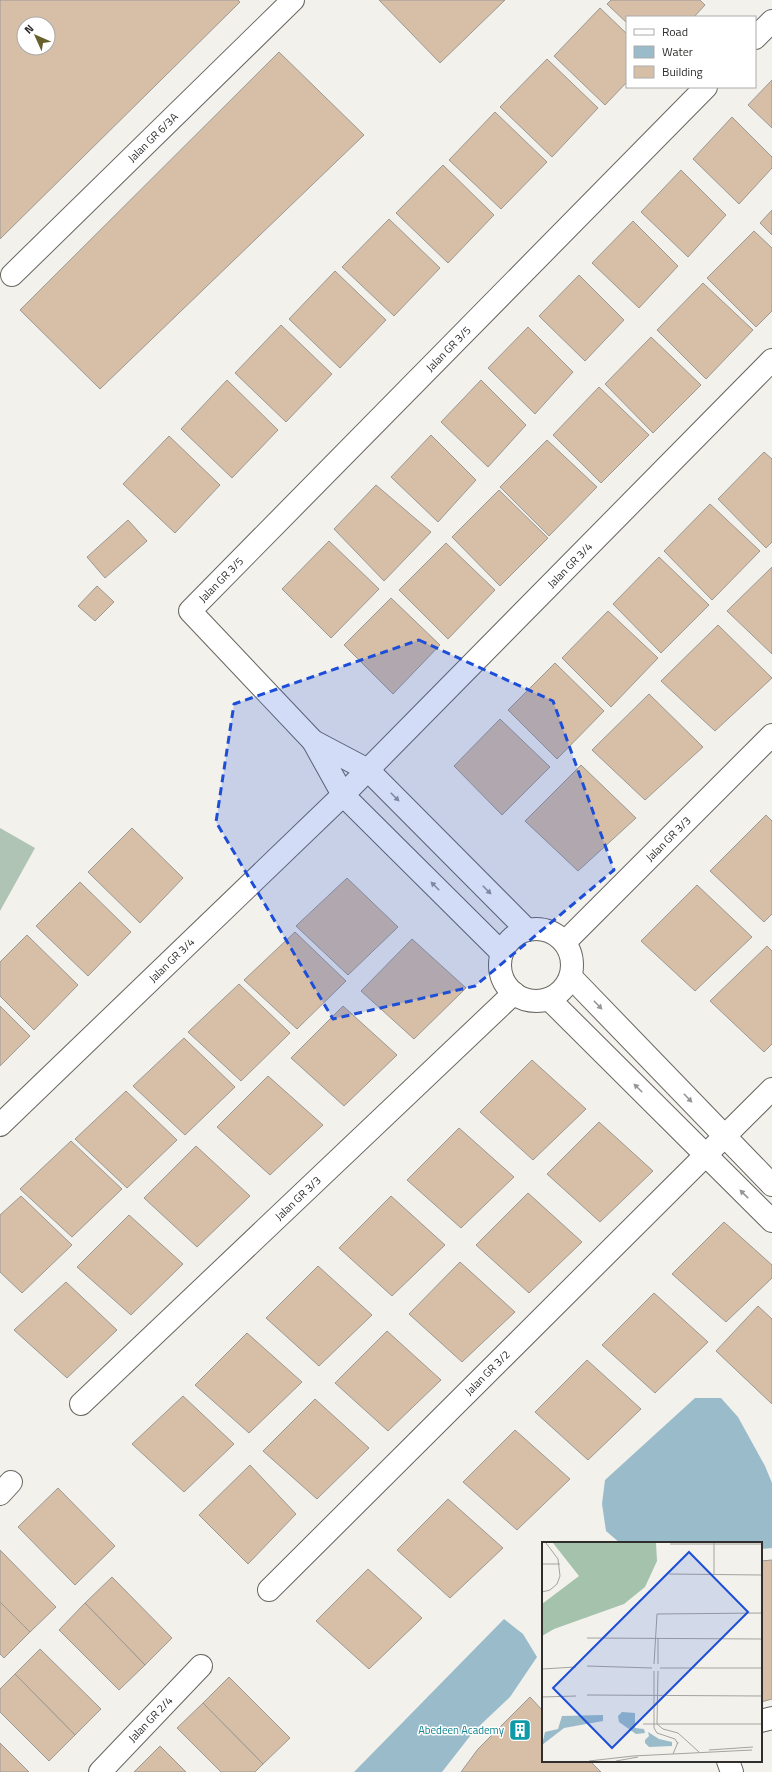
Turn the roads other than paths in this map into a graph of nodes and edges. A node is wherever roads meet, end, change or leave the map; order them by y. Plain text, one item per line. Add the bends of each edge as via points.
1 (293, 0) edge
2 (772, 21) edge
3 (756, 37) edge
4 (705, 88) edge
5 (12, 275) dead end
6 (772, 360) edge
7 (772, 735) edge
8 (313, 741) junction
9 (368, 770) junction
10 (343, 795) junction
11 (527, 930) junction
12 (565, 942) junction
13 (502, 953) junction
14 (571, 977) junction
15 (514, 993) junction
16 (549, 999) junction
17 (772, 1089) edge
18 (0, 1124) edge
19 (725, 1136) junction
20 (705, 1156) junction
21 (772, 1185) edge
22 (772, 1221) edge
23 (81, 1404) dead end
24 (269, 1590) dead end
25 (201, 1666) dead end
26 (772, 1718) edge
27 (762, 1721) edge
28 (728, 1762) edge
29 (100, 1772) edge
30 (732, 1772) edge

1 - 5 street, Jalan GR 6/3A
2 - 3 street
4 - 8 street, Jalan GR 3/5 via 190,611
6 - 9 street, Jalan GR 3/4
7 - 12 street, Jalan GR 3/3
8 - 9 street
8 - 10 street
9 - 10 street, Jalan GR 3/4
9 -> 11 street
13 -> 10 street
10 - 18 street, Jalan GR 3/4
11 - 12 street via 548,930
11 - 13 street via 512,938
12 - 14 street via 572,956
13 - 15 street via 502,978
14 - 16 street via 558,994
14 -> 19 street
15 - 16 street via 531,1001
15 - 23 street, Jalan GR 3/3
20 -> 16 street
17 - 19 street
19 - 20 street, Jalan GR 3/2
19 - 21 street
22 -> 20 street
20 - 24 street, Jalan GR 3/2
25 - 29 street, Jalan GR 2/4
26 - 27 street
28 - 30 street

